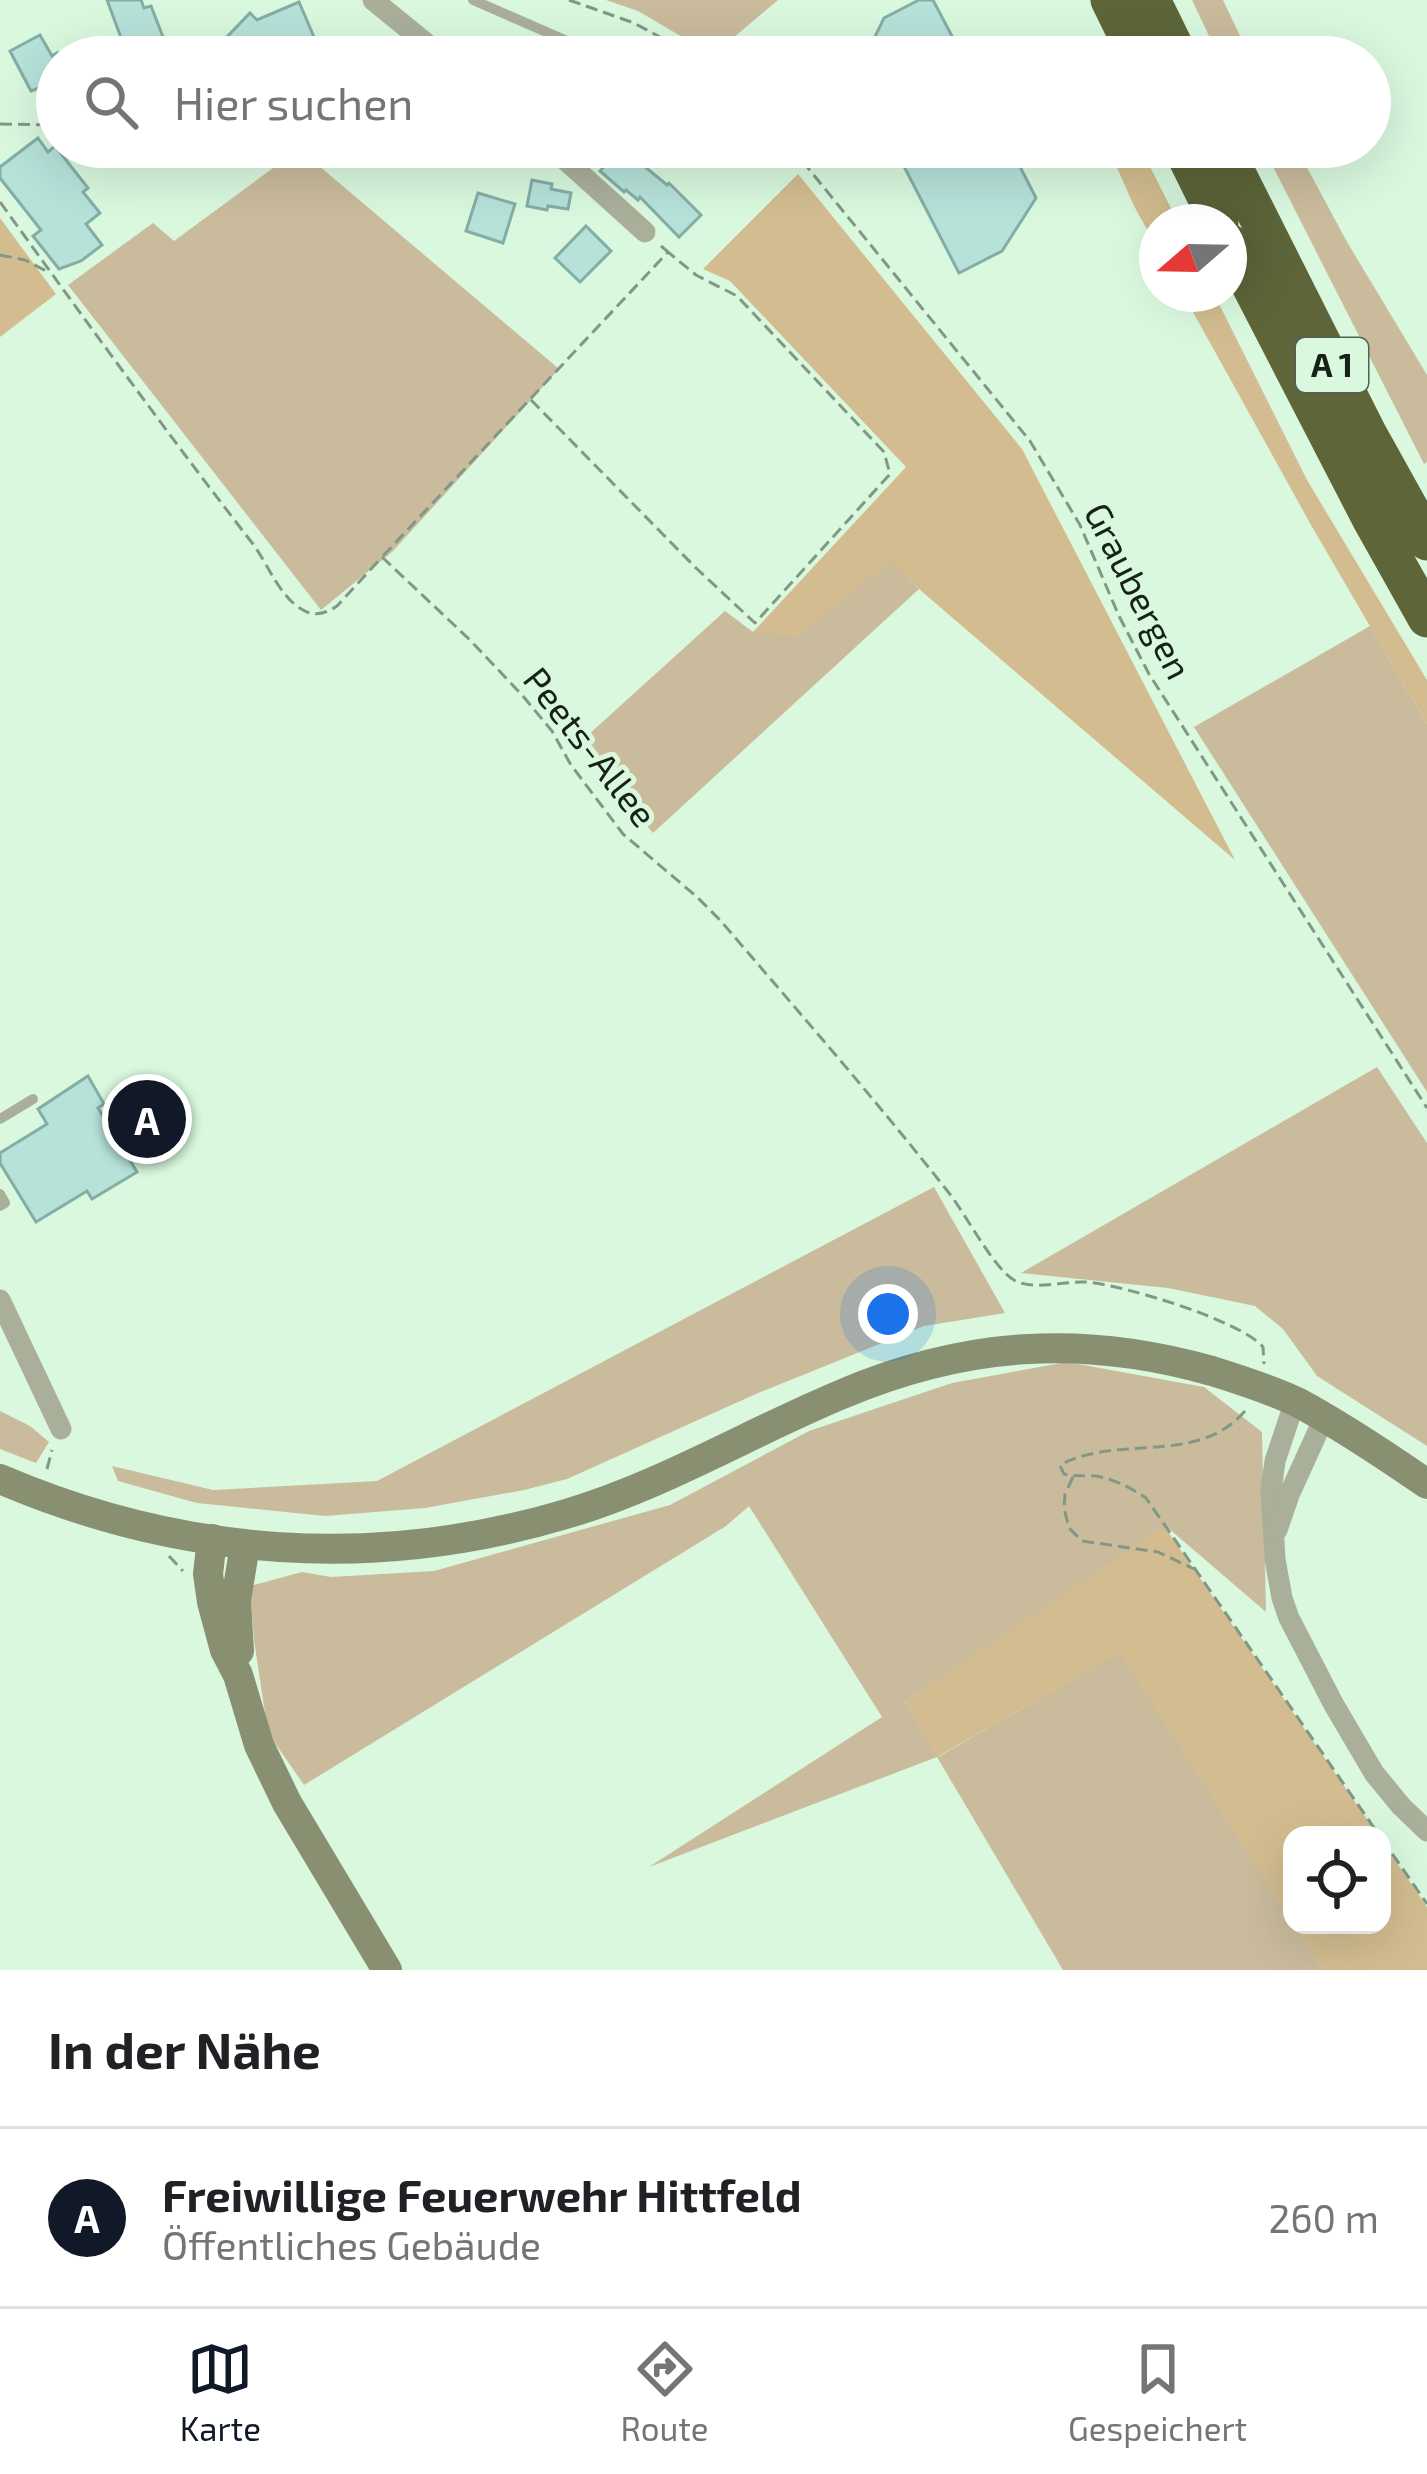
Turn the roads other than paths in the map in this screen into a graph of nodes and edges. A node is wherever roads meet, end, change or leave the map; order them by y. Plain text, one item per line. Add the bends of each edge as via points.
1 (373, 0) edge
2 (473, 0) edge
3 (1110, 0) edge
4 (1159, 30) edge
5 (412, 36) edge
6 (556, 36) edge
7 (574, 168) edge
8 (1192, 168) edge
9 (1234, 168) edge
10 (1210, 204) edge
11 (644, 232) road end
12 (1247, 278) edge
13 (1427, 541) edge
14 (1427, 618) edge
15 (33, 1099) dead end
16 (0, 1119) edge
17 (0, 1194) edge
18 (0, 1206) edge
19 (0, 1300) edge
20 (1295, 1401) junction
21 (1324, 1418) junction
22 (61, 1429) road end
23 (0, 1479) edge
24 (1427, 1484) edge
25 (1274, 1537) junction
26 (212, 1539) junction
27 (245, 1545) junction
28 (238, 1676) junction
29 (1427, 1831) edge
30 (388, 1970) edge

1 - 5 street
2 - 6 lane
3 - 4 highway
7 - 11 street
8 - 10 highway
9 - 13 highway, A 1
12 - 14 highway, A 1
15 - 16 lane
17 - 18 lane
19 - 22 street
20 - 21 street
20 - 25 street via 1270,1491
20 - 27 street via 1164,1358 1105,1349 994,1351 842,1394 621,1495 523,1526 393,1548
21 - 24 street
21 - 25 street
23 - 26 street via 104,1518
25 - 29 street via 1282,1598 1334,1705 1374,1773
26 - 27 street
26 - 28 street via 212,1602
27 - 28 street via 236,1600
28 - 30 street via 287,1803

